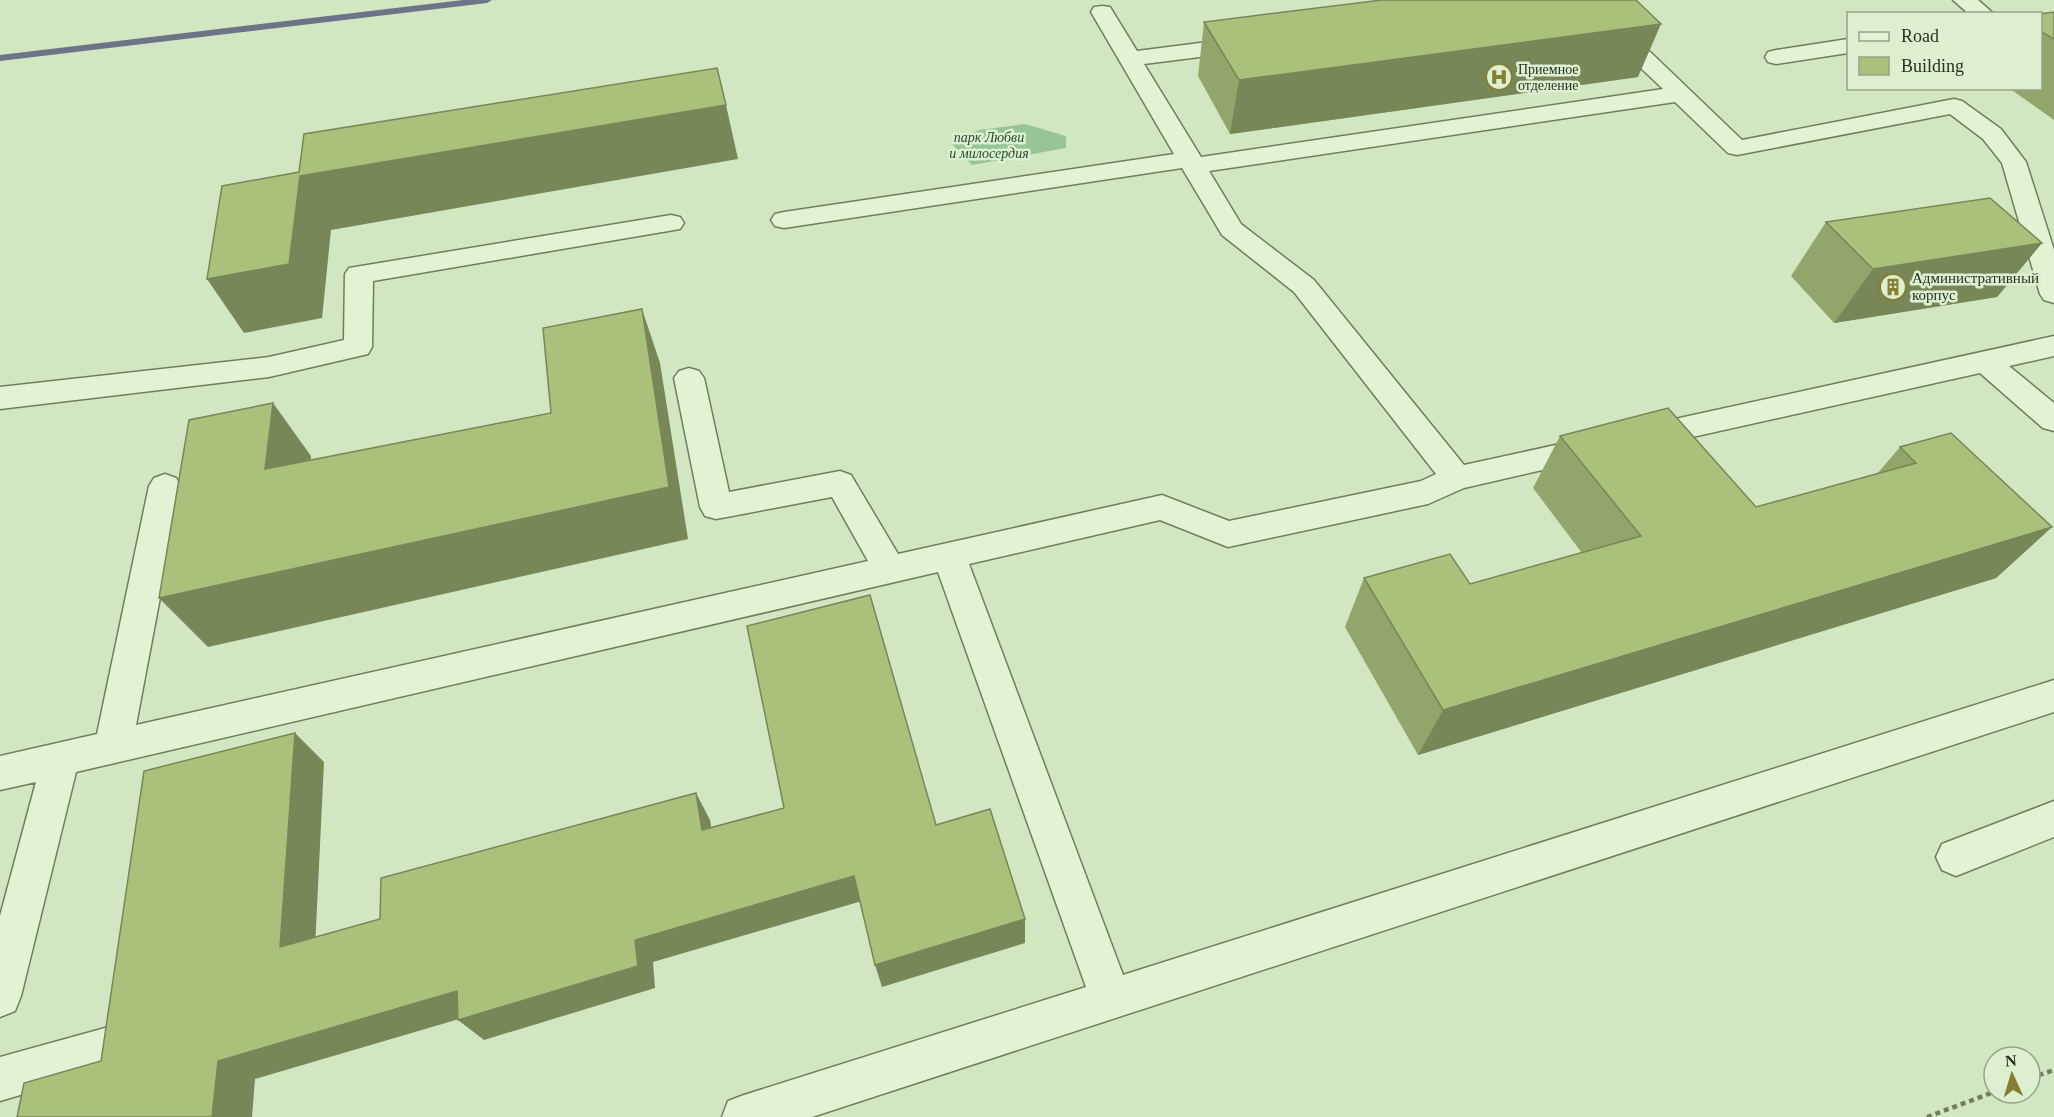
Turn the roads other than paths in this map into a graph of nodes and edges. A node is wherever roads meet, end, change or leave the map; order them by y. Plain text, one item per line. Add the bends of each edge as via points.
1 (1964, 0) edge
2 (1101, 12) dead end
3 (1981, 12) edge
4 (1601, 17) edge
5 (1269, 41) edge
6 (1847, 46) edge
7 (1776, 57) dead end
8 (1129, 59) junction
9 (1679, 94) junction
10 (1191, 163) junction
11 (783, 220) dead end
12 (670, 223) dead end
13 (2054, 294) edge
14 (2054, 346) edge
15 (1985, 361) junction
16 (689, 378) dead end
17 (0, 398) edge
18 (2054, 420) edge
19 (1457, 478) junction
20 (165, 486) dead end
21 (949, 556) junction
22 (889, 569) junction
23 (2054, 696) edge
24 (114, 748) junction
25 (60, 760) junction
26 (0, 773) edge
27 (2054, 819) edge
28 (1956, 857) dead end
29 (0, 996) edge
30 (1111, 999) junction
31 (134, 1042) edge
32 (0, 1079) edge
33 (744, 1117) edge

1 - 3 street
2 - 8 street
4 - 9 street
5 - 8 street
6 - 7 street
8 - 10 street
9 - 10 street
9 - 13 street via 1737,148 1954,106 1992,134 2014,162
10 - 11 street
10 - 19 street via 1231,229 1304,286
12 - 17 street via 359,274 358,346 269,367
14 - 15 street
15 - 18 street
15 - 19 street
16 - 22 street via 716,507 840,483
19 - 21 street via 1428,492 1228,534 1162,507
20 - 24 street
21 - 22 street
21 - 30 street
22 - 24 street
23 - 30 street
24 - 25 street
25 - 26 street
25 - 29 street
27 - 28 street
30 - 33 street
31 - 32 street

